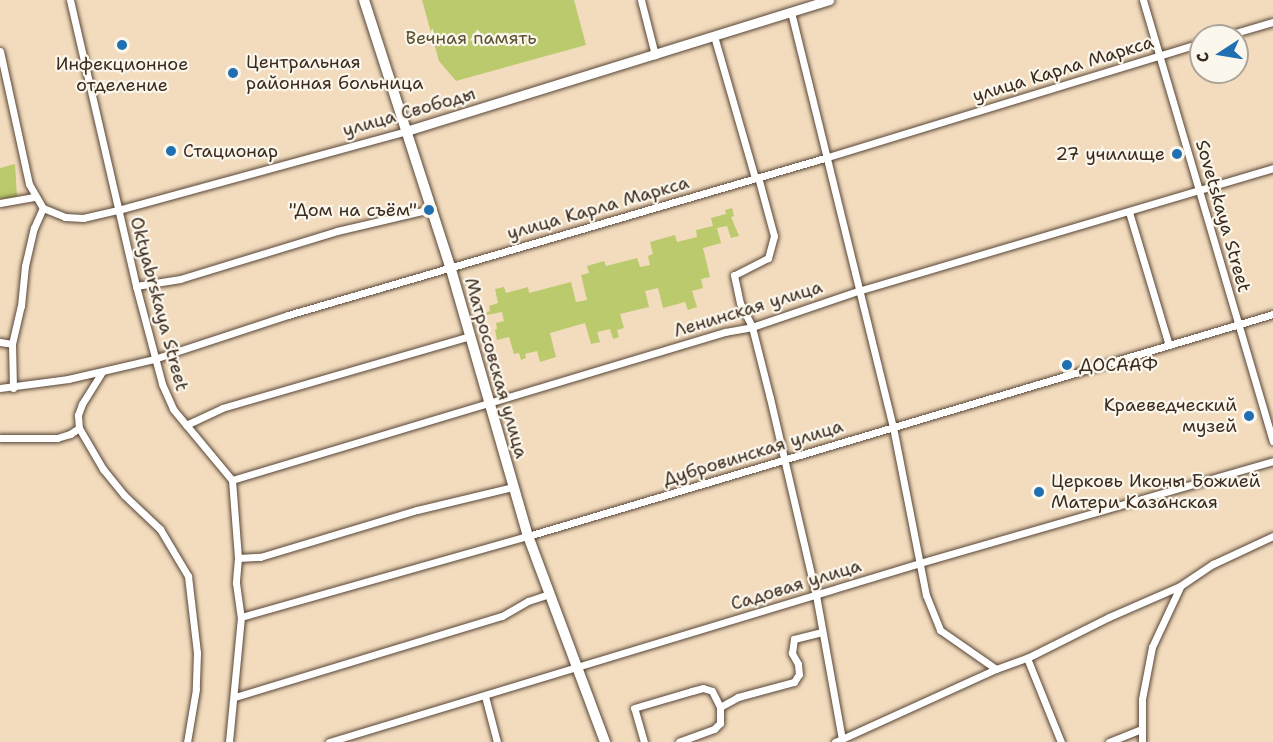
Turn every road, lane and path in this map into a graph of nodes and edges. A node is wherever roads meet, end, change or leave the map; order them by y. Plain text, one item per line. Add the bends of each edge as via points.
1 (70, 0) edge
2 (364, 0) edge
3 (641, 0) edge
4 (828, 0) edge
5 (1143, 0) edge
6 (792, 12) junction
7 (1273, 22) edge
8 (1249, 29) edge
9 (714, 36) junction
10 (1189, 47) edge
11 (0, 51) edge
12 (655, 55) junction
13 (1160, 55) junction
14 (8, 87) junction
15 (0, 90) edge
16 (406, 131) junction
17 (828, 157) junction
18 (1273, 168) edge
19 (757, 178) junction
20 (1199, 189) junction
21 (35, 198) junction
22 (0, 203) edge
23 (44, 208) junction
24 (431, 209) junction
25 (118, 210) junction
26 (1130, 212) junction
27 (450, 266) junction
28 (136, 286) junction
29 (858, 291) junction
30 (1273, 314) edge
31 (1239, 324) junction
32 (752, 327) junction
33 (470, 336) junction
34 (0, 342) edge
35 (12, 344) junction
36 (1169, 345) junction
37 (154, 359) junction
38 (102, 372) junction
39 (0, 388) edge
40 (13, 388) junction
41 (489, 402) junction
42 (186, 425) junction
43 (893, 427) junction
44 (79, 428) junction
45 (0, 438) edge
46 (1273, 441) edge
47 (784, 460) junction
48 (1273, 461) edge
49 (232, 480) junction
50 (513, 487) junction
51 (528, 536) junction
52 (1273, 536) edge
53 (238, 558) junction
54 (920, 563) junction
55 (1180, 586) junction
56 (549, 594) junction
57 (816, 595) junction
58 (241, 617) junction
59 (822, 632) junction
60 (1027, 658) junction
61 (577, 666) junction
62 (996, 669) junction
63 (485, 696) junction
64 (235, 698) junction
65 (720, 707) junction
66 (1141, 729) junction
67 (839, 740) edge
68 (187, 742) edge
69 (229, 742) edge
70 (329, 742) edge
71 (497, 742) edge
72 (605, 742) edge
73 (644, 742) edge
74 (679, 742) edge
75 (1061, 742) edge
76 (1109, 742) edge
77 (1142, 742) edge

1 - 25 street, Oktyabrskaya Street
2 - 16 highway, Матросовская улица
3 - 12 street
4 - 6 main road, улица Свободы
5 - 13 street, Sovetskaya Street
6 - 9 main road, улица Свободы
6 - 17 street
7 - 8 street
9 - 12 main road, улица Свободы
9 - 19 street
10 - 13 street, улица Карла Маркса
11 - 14 street
12 - 16 main road, улица Свободы
13 - 17 street, улица Карла Маркса
13 - 20 street, Sovetskaya Street
14 - 15 street
14 - 21 street
16 - 24 highway, Матросовская улица
16 - 25 street, улица Свободы
17 - 19 street, улица Карла Маркса
17 - 29 street
18 - 20 street, Ленинская улица
19 - 27 street, улица Карла Маркса
19 - 32 street via 774,236 768,258 734,275 740,303
20 - 26 street, Ленинская улица
20 - 31 street, Sovetskaya Street
21 - 22 street
21 - 23 street, улица Свободы
23 - 25 street, улица Свободы via 65,218
23 - 35 street via 28,246
24 - 27 highway, Матросовская улица
24 - 28 street via 337,231 180,279
25 - 28 street, Oktyabrskaya Street
26 - 29 street, Ленинская улица
26 - 36 street
27 - 33 highway, Матросовская улица
27 - 37 street, улица Карла Маркса
28 - 37 street, Oktyabrskaya Street
29 - 32 street, Ленинская улица
29 - 43 street
30 - 31 street, Дубровинская улица
31 - 36 street, Дубровинская улица
31 - 46 street, Sovetskaya Street
32 - 41 street, Ленинская улица
32 - 47 street
33 - 41 highway, Матросовская улица
33 - 42 street via 222,408
34 - 35 street
35 - 40 street
36 - 43 street, Дубровинская улица
37 - 38 street, улица Карла Маркса
37 - 42 street, Oktyabrskaya Street via 173,409
38 - 40 street, улица Карла Маркса
38 - 44 street via 82,404
39 - 40 street, улица Карла Маркса
41 - 49 street, Ленинская улица
41 - 50 highway, Матросовская улица
42 - 49 street, Oktyabrskaya Street
43 - 47 street, Дубровинская улица
43 - 54 street
44 - 45 street via 57,438
44 - 68 street via 103,469 160,530 188,576 197,653
47 - 51 street, Дубровинская улица
47 - 57 street
48 - 54 street, Садовая улица
49 - 53 street
50 - 51 highway, Матросовская улица
50 - 53 street via 417,510 260,556
51 - 56 highway, Матросовская улица
51 - 58 street, Дубровинская улица
52 - 55 street via 1213,564
53 - 58 street via 236,583
54 - 57 street, Садовая улица
54 - 62 street via 926,595 940,630
55 - 60 street
55 - 66 street via 1152,646
56 - 61 highway, Матросовская улица
56 - 64 street via 502,616
57 - 59 street
57 - 61 street, Садовая улица
58 - 64 street
59 - 65 street via 794,639 792,653 799,674 794,682 738,697
59 - 67 street
60 - 62 street
60 - 75 street
61 - 63 street, Садовая улица
61 - 72 highway, Матросовская улица
62 - 67 street
63 - 70 street, Садовая улица
63 - 71 street
64 - 69 street
65 - 73 street via 712,691 703,688 634,708
65 - 74 street via 720,723 714,729
66 - 76 street
66 - 77 street

